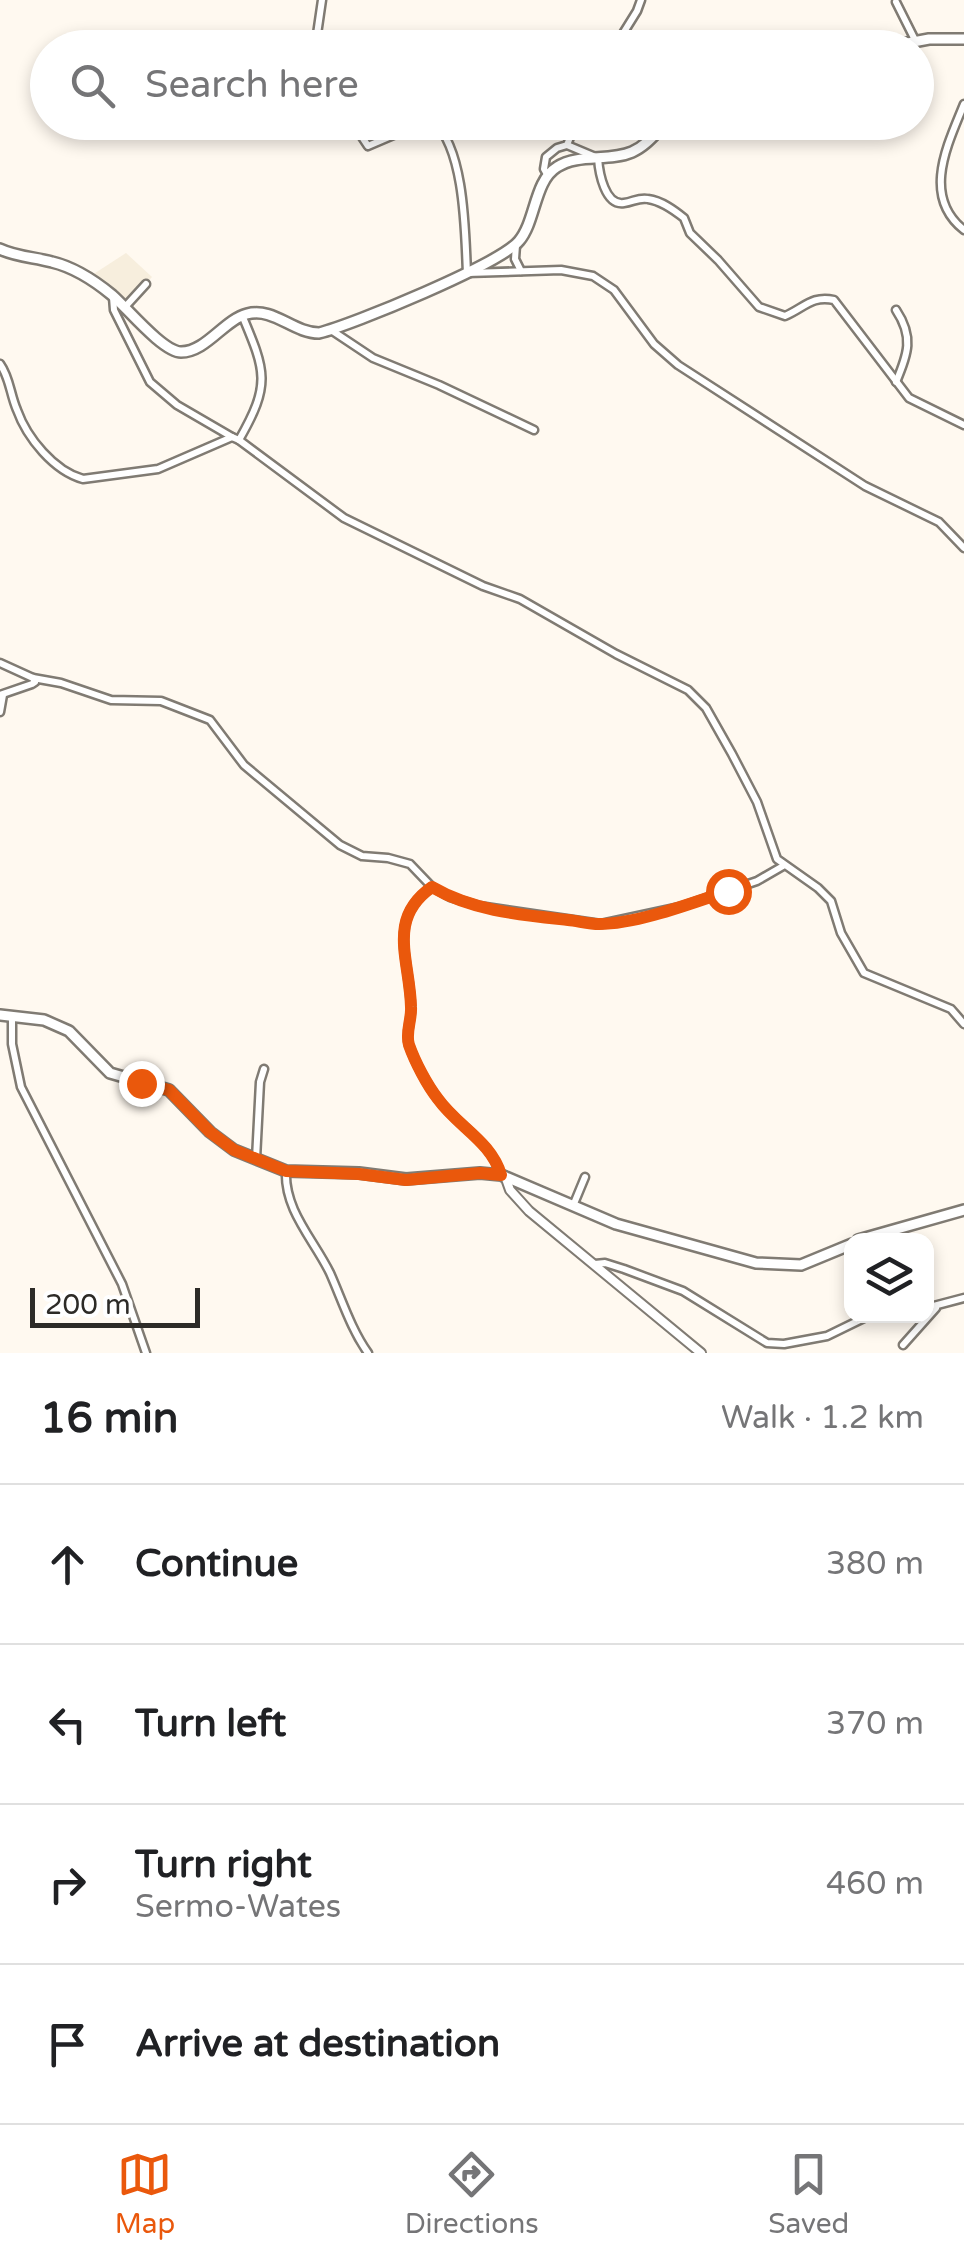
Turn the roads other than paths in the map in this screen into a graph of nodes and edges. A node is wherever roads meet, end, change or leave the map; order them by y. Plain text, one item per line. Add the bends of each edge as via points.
1 (322, 0) edge
2 (641, 0) edge
3 (896, 2) dead end
4 (318, 30) edge
5 (624, 30) edge
6 (910, 30) edge
7 (964, 39) edge
8 (934, 41) edge
9 (964, 104) edge
10 (446, 140) edge
11 (569, 140) edge
12 (647, 140) edge
13 (567, 145) junction
14 (598, 158) junction
15 (548, 176) junction
16 (964, 230) edge
17 (516, 245) junction
18 (0, 249) edge
19 (521, 271) junction
20 (467, 273) junction
21 (146, 284) dead end
22 (113, 296) junction
23 (125, 307) junction
24 (896, 310) dead end
25 (242, 316) junction
26 (331, 330) junction
27 (0, 364) edge
28 (896, 384) junction
29 (964, 424) edge
30 (534, 430) dead end
31 (236, 438) junction
32 (964, 548) edge
33 (0, 663) edge
34 (33, 678) junction
35 (2, 694) edge
36 (0, 712) edge
37 (784, 866) junction
38 (432, 887) junction
39 (0, 1015) edge
40 (12, 1016) junction
41 (964, 1024) edge
42 (264, 1069) dead end
43 (256, 1160) junction
44 (286, 1171) junction
45 (503, 1175) junction
46 (585, 1177) dead end
47 (573, 1206) junction
48 (964, 1210) edge
49 (886, 1233) edge
50 (844, 1247) edge
51 (594, 1264) junction
52 (964, 1298) edge
53 (936, 1308) joint
54 (854, 1323) edge
55 (903, 1345) dead end
56 (146, 1353) edge
57 (368, 1353) edge
58 (700, 1353) edge

1 - 4 street
2 - 5 street
3 - 6 street
7 - 8 main road
9 - 16 street via 940,178 946,207
10 - 20 street via 455,164
11 - 13 street
12 - 14 main road via 634,151
13 - 14 street
13 - 15 street via 546,157
14 - 15 main road via 561,165
14 - 28 street via 613,201 655,200 684,218 759,308 785,316 810,300 834,300
15 - 17 main road
17 - 19 street
17 - 20 main road
18 - 22 main road via 55,262
19 - 20 street
19 - 32 street via 575,270 604,282 678,366 865,486 939,522
20 - 26 main road
21 - 23 street
22 - 23 main road
22 - 31 street via 150,382
23 - 25 main road via 180,352
24 - 28 street via 909,346
25 - 26 main road via 268,314 309,333
25 - 31 street via 263,378 257,409
26 - 30 street via 360,352
27 - 31 street via 24,424 72,476 158,469
28 - 29 street via 908,398
31 - 37 street via 344,518 520,598 688,690 732,754
33 - 34 street
34 - 35 street
34 - 38 street via 111,700 161,701 210,720 244,765 340,845 410,864
35 - 36 street
37 - 38 street via 680,908 601,924 479,906
37 - 41 street via 831,901 864,973 950,1009
38 - 45 street via 419,896 402,934 412,1010 407,1041 438,1099 496,1156
39 - 40 main road
40 - 43 main road via 52,1022 82,1042 110,1074 169,1090 210,1132
40 - 56 street via 21,1087 122,1284
42 - 43 street
43 - 44 main road
44 - 45 main road via 406,1180
44 - 57 street via 297,1216
45 - 47 main road
45 - 51 street via 529,1211
46 - 47 street
47 - 50 main road via 630,1229 756,1263 801,1265
48 - 49 main road
51 - 54 street via 682,1290 767,1343 827,1336
51 - 58 street
52 - 53 street
53 - 55 street

